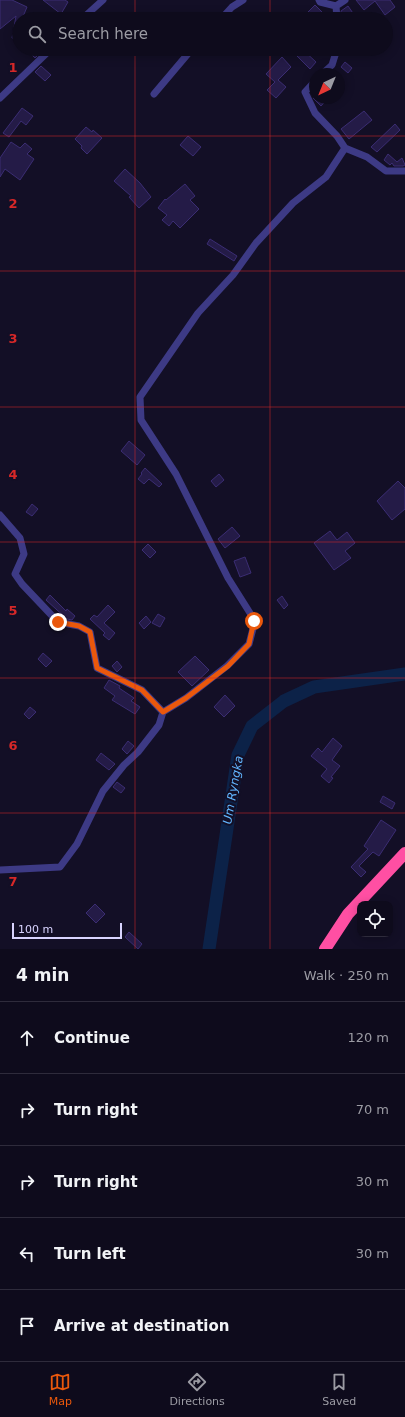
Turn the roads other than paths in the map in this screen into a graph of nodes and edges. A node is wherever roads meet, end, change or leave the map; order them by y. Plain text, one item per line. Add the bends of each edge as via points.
1 (103, 0) edge
2 (243, 0) edge
3 (318, 0) edge
4 (345, 0) edge
5 (336, 6) junction
6 (90, 12) edge
7 (227, 12) edge
8 (336, 12) edge
9 (44, 56) edge
10 (186, 56) edge
11 (335, 56) edge
12 (329, 68) edge
13 (309, 87) edge
14 (154, 94) dead end
15 (0, 98) edge
16 (309, 102) edge
17 (310, 104) edge
18 (345, 148) junction
19 (405, 171) edge
20 (0, 515) edge
21 (163, 712) junction
22 (405, 853) edge
23 (0, 870) edge
24 (325, 949) edge

1 - 6 street
2 - 7 street
3 - 5 street
4 - 5 street
5 - 8 street
9 - 15 street
10 - 14 street
11 - 12 street
13 - 16 street via 304,92
17 - 18 street
18 - 19 street via 367,157 386,171
18 - 21 street via 326,177 293,203 198,313 140,397 141,420 176,474 228,578 254,621 249,644 228,666
20 - 21 street via 20,538 24,554 15,574 22,584 58,622 79,626 90,632 97,668 142,690
21 - 23 street via 159,725 103,791 77,844 60,867
22 - 24 highway via 348,914

